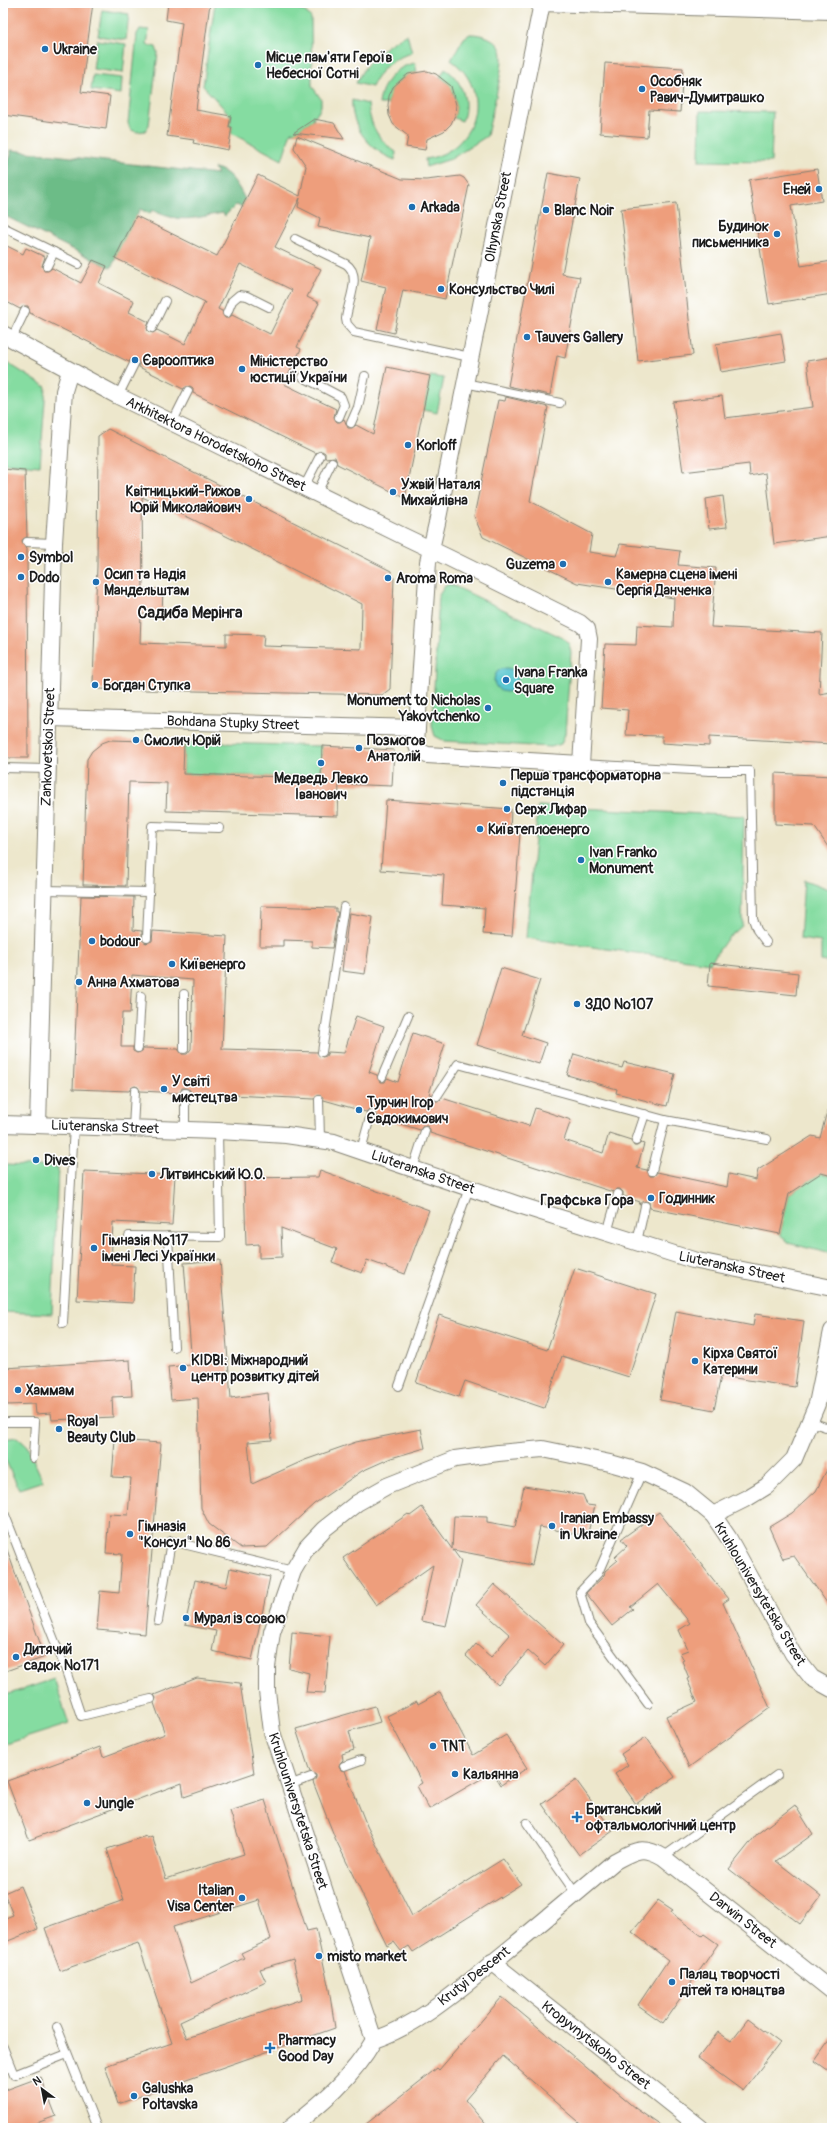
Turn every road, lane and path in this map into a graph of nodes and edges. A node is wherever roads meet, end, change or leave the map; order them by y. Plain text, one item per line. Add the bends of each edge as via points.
1 (541, 3) edge
2 (731, 6) edge
3 (781, 6) edge
4 (832, 11) edge
5 (3, 227) edge
6 (295, 239) dead end
7 (54, 252) junction
8 (78, 264) dead end
9 (48, 266) dead end
10 (165, 301) dead end
11 (268, 306) dead end
12 (25, 311) dead end
13 (227, 313) dead end
14 (152, 328) dead end
15 (7, 336) edge
16 (470, 357) junction
17 (134, 364) dead end
18 (70, 371) junction
19 (365, 376) dead end
20 (303, 377) dead end
21 (465, 383) junction
22 (188, 391) dead end
23 (118, 396) junction
24 (560, 403) dead end
25 (339, 417) dead end
26 (172, 423) junction
27 (351, 423) dead end
28 (320, 456) dead end
29 (332, 462) dead end
30 (310, 490) junction
31 (27, 542) dead end
32 (54, 543) junction
33 (431, 550) junction
34 (49, 718) junction
35 (417, 728) junction
36 (581, 764) junction
37 (3, 768) edge
38 (48, 769) junction
39 (219, 828) dead end
40 (44, 890) junction
41 (149, 892) junction
42 (344, 907) dead end
43 (147, 938) dead end
44 (766, 942) dead end
45 (184, 994) dead end
46 (141, 996) dead end
47 (408, 1016) dead end
48 (138, 1048) dead end
49 (184, 1049) dead end
50 (322, 1052) dead end
51 (382, 1077) dead end
52 (135, 1091) dead end
53 (185, 1093) dead end
54 (437, 1096) dead end
55 (319, 1100) dead end
56 (371, 1114) dead end
57 (645, 1114) junction
58 (665, 1120) junction
59 (3, 1124) edge
60 (38, 1125) junction
61 (74, 1126) junction
62 (133, 1128) junction
63 (185, 1130) junction
64 (218, 1131) junction
65 (425, 1131) dead end
66 (320, 1139) junction
67 (767, 1139) dead end
68 (636, 1141) dead end
69 (361, 1150) junction
70 (413, 1168) junction
71 (652, 1171) dead end
72 (469, 1188) junction
73 (618, 1194) dead end
74 (644, 1206) dead end
75 (607, 1233) junction
76 (129, 1236) dead end
77 (168, 1236) junction
78 (637, 1242) junction
79 (832, 1288) edge
80 (63, 1323) dead end
81 (832, 1331) edge
82 (174, 1347) dead end
83 (399, 1386) dead end
84 (3, 1422) edge
85 (810, 1422) junction
86 (832, 1429) edge
87 (33, 1458) dead end
88 (642, 1472) junction
89 (3, 1510) edge
90 (713, 1515) junction
91 (293, 1572) junction
92 (158, 1621) dead end
93 (832, 1689) edge
94 (151, 1699) dead end
95 (648, 1704) dead end
96 (361, 1760) dead end
97 (344, 1766) dead end
98 (777, 1775) dead end
99 (312, 1777) dead end
100 (288, 1785) junction
101 (527, 1823) dead end
102 (658, 1854) junction
103 (576, 1894) junction
104 (492, 1962) junction
105 (832, 1991) edge
106 (57, 2027) dead end
107 (374, 2040) junction
108 (3, 2047) edge
109 (67, 2054) junction
110 (305, 2116) junction
111 (97, 2128) edge
112 (290, 2128) edge
113 (295, 2128) edge
114 (701, 2128) edge

1 - 2 street
1 - 16 street, Olhynska Street
2 - 3 street
3 - 4 street
5 - 7 lane
6 - 16 lane via 346,264 352,270 354,280 346,319 354,332
7 - 8 lane
7 - 9 lane
10 - 14 lane
11 - 13 lane via 239,295 232,301
12 - 15 lane
15 - 18 street, Arkhitektora Horodetskoho Street
16 - 21 street, Olhynska Street
17 - 23 lane
18 - 23 street, Arkhitektora Horodetskoho Street
18 - 32 street, Zankovetskoi Street via 64,391
19 - 27 lane via 358,407
20 - 25 lane via 341,397 344,405
21 - 24 lane
21 - 33 street, Olhynska Street
22 - 26 lane
23 - 26 street, Arkhitektora Horodetskoho Street
26 - 30 street, Arkhitektora Horodetskoho Street
28 - 30 lane
29 - 30 lane
30 - 33 street, Arkhitektora Horodetskoho Street
31 - 32 lane
32 - 34 street, Zankovetskoi Street
33 - 35 street via 426,578
33 - 36 street via 580,623 587,629 589,639
34 - 35 street, Bohdana Stupky Street
34 - 38 street, Zankovetskoi Street
35 - 36 street via 417,748 419,752 427,755
36 - 44 lane via 750,771 753,919
37 - 38 lane
38 - 40 street, Zankovetskoi Street
39 - 41 lane via 152,826
40 - 41 lane
40 - 60 street, Zankovetskoi Street
41 - 43 lane
42 - 50 lane
45 - 49 lane
46 - 48 lane
47 - 51 lane
52 - 62 lane
53 - 63 lane
54 - 57 lane via 458,1064
55 - 66 lane
56 - 69 lane
57 - 58 lane
57 - 68 lane
58 - 67 lane
58 - 71 lane
59 - 60 street, Liuteranska Street
60 - 61 street, Liuteranska Street
61 - 62 street, Liuteranska Street
61 - 80 lane
62 - 63 street, Liuteranska Street
63 - 64 street, Liuteranska Street
64 - 66 street, Liuteranska Street
64 - 77 lane via 220,1237
65 - 70 lane
66 - 69 street, Liuteranska Street
69 - 70 street, Liuteranska Street
70 - 72 street, Liuteranska Street
72 - 75 street, Liuteranska Street
72 - 83 lane
73 - 75 lane
74 - 78 lane
75 - 78 street, Liuteranska Street
76 - 77 lane
77 - 82 lane
78 - 79 street, Liuteranska Street via 694,1260
81 - 85 street
84 - 87 lane via 35,1422
85 - 86 lane
85 - 90 street via 794,1459 767,1486
88 - 90 street, Kruhlouniversytetska Street via 684,1492
88 - 91 street, Kruhlouniversytetska Street via 543,1450 455,1459 387,1486 357,1503 324,1529 307,1547
88 - 95 lane via 598,1573 580,1592 589,1623
89 - 94 lane via 82,1716
90 - 93 street, Kruhlouniversytetska Street via 728,1537 793,1654 812,1678
91 - 92 lane via 171,1541
91 - 100 street, Kruhlouniversytetska Street via 272,1632 267,1667 272,1732
96 - 97 lane
98 - 102 lane
99 - 100 lane
100 - 107 street, Kruhlouniversytetska Street
101 - 103 lane
102 - 103 street, Krutyi Descent via 642,1849 630,1853 614,1862
102 - 105 street, Darwin Street
103 - 104 street, Krutyi Descent
104 - 107 street, Krutyi Descent via 417,2021 398,2032
104 - 114 street, Kropyvnytskoho Street
106 - 109 lane
107 - 110 street via 346,2080
108 - 109 lane via 14,2076
109 - 111 lane
110 - 112 street
110 - 113 street

